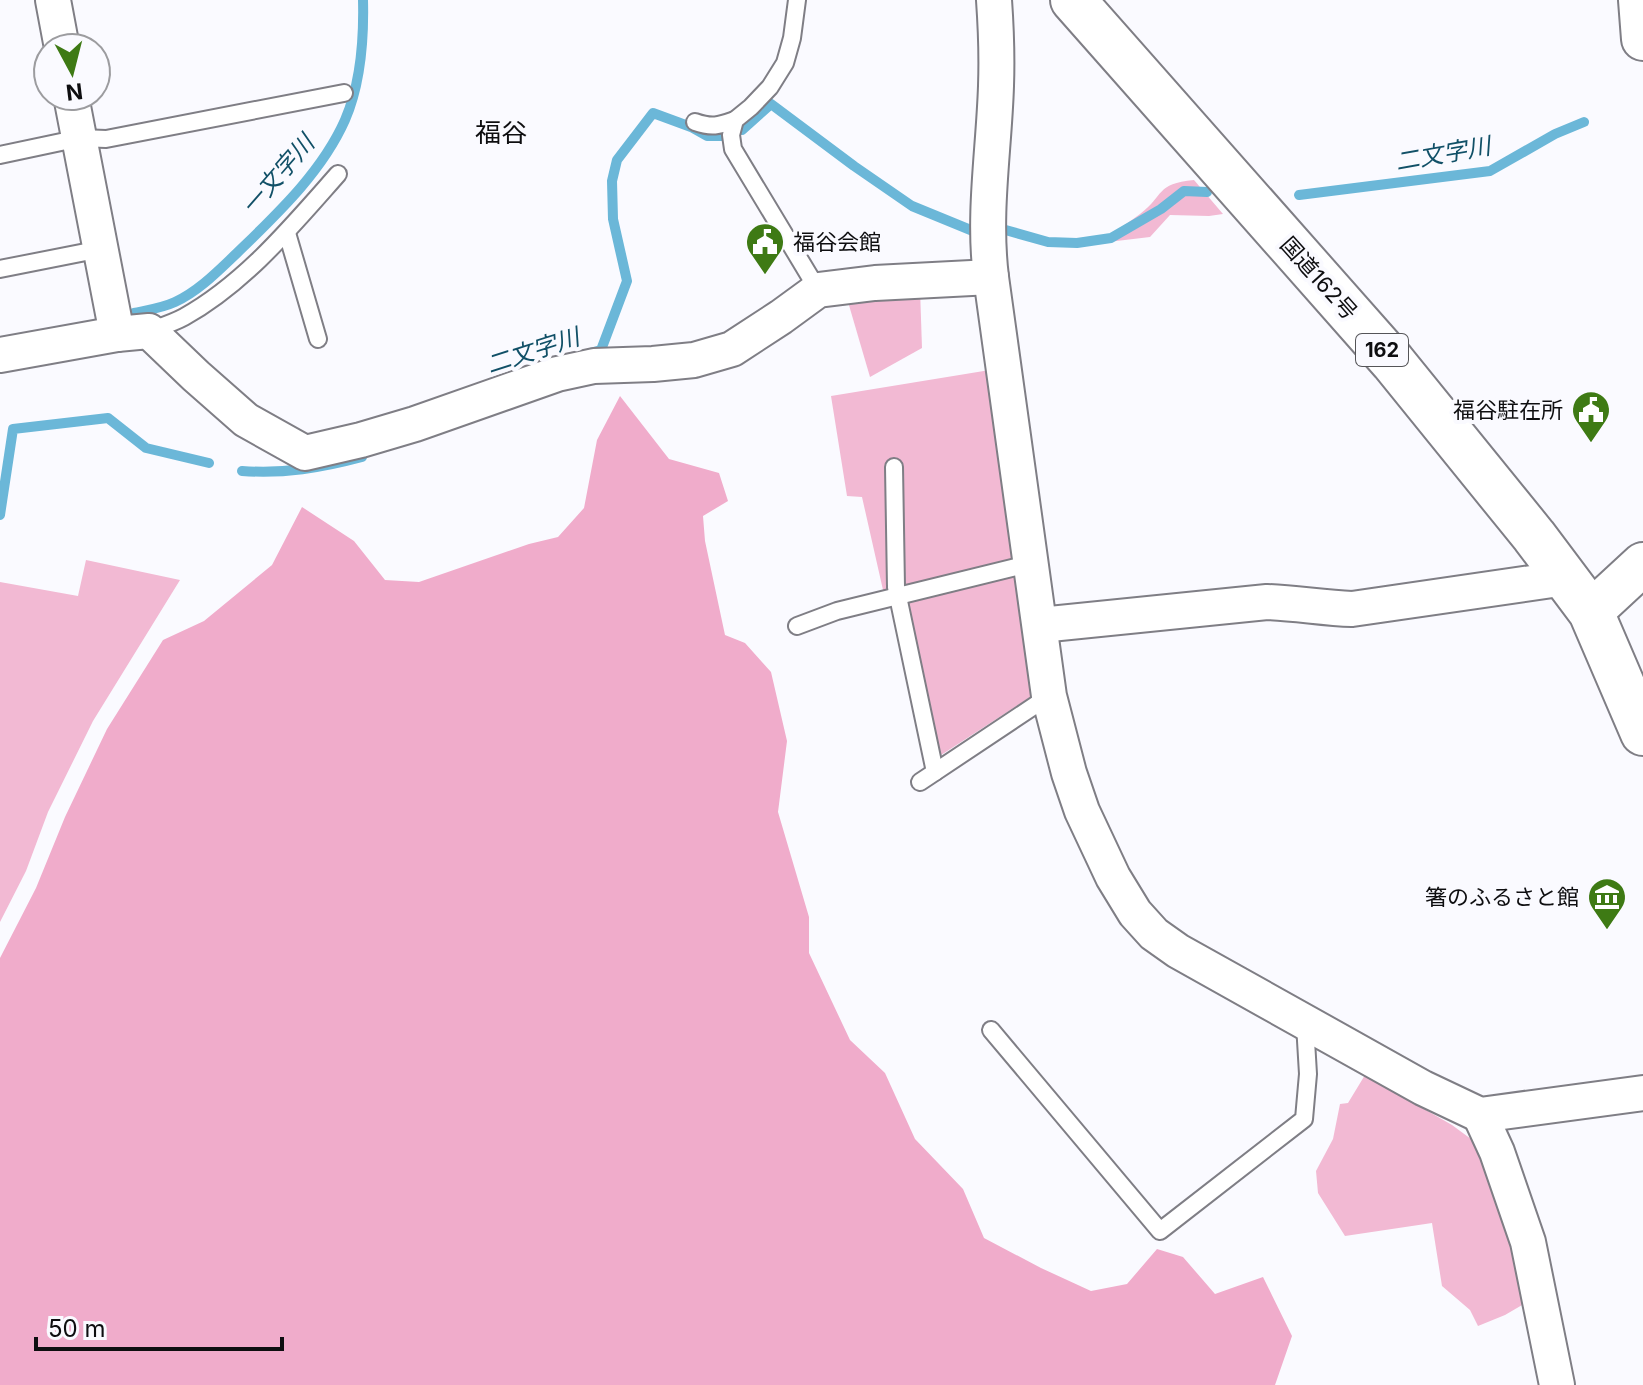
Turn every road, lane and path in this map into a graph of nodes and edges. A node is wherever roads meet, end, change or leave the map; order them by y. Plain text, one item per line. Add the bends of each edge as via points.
1 (53, 0) edge
2 (797, 0) edge
3 (994, 0) edge
4 (1073, 0) edge
5 (1640, 0) edge
6 (59, 32) edge
7 (1643, 39) edge
8 (344, 93) dead end
9 (74, 112) edge
10 (735, 120) junction
11 (695, 122) dead end
12 (80, 138) junction
13 (0, 155) edge
14 (338, 174) dead end
15 (287, 233) junction
16 (101, 249) junction
17 (0, 269) edge
18 (991, 277) junction
19 (818, 290) junction
20 (133, 333) junction
21 (318, 339) dead end
22 (0, 355) edge
23 (894, 467) dead end
24 (1032, 563) junction
25 (1643, 564) edge
26 (898, 595) junction
27 (1578, 595) junction
28 (1040, 625) junction
29 (797, 626) dead end
30 (1049, 696) junction
31 (1643, 733) edge
32 (1305, 1022) junction
33 (991, 1030) dead end
34 (1643, 1093) edge
35 (1480, 1115) junction
36 (1557, 1385) edge

1 - 6 street
2 - 10 lane via 785,63 770,87
3 - 18 street via 996,85 987,247
4 - 27 highway, 国道162号 / 162 via 1393,362
5 - 7 street
8 - 12 lane via 106,139
9 - 12 street
10 - 11 lane via 718,126
10 - 19 lane via 733,149
12 - 13 lane
12 - 16 street
14 - 15 lane
15 - 20 lane via 231,285 183,318
15 - 21 lane
16 - 17 lane
16 - 20 street
18 - 19 street
18 - 24 street
19 - 20 street via 732,349 694,360 594,366 557,374 415,424 305,453 246,420
20 - 22 street
23 - 26 lane
24 - 26 lane
24 - 28 street
25 - 27 street
26 - 29 lane
26 - 30 lane via 928,777
27 - 28 street via 1352,609 1267,602
27 - 31 highway, 国道162号 / 162
28 - 30 street
30 - 32 street via 1082,811 1135,913 1178,951
32 - 33 lane via 1304,1119 1160,1231
32 - 35 street
34 - 35 street
35 - 36 street via 1528,1242

